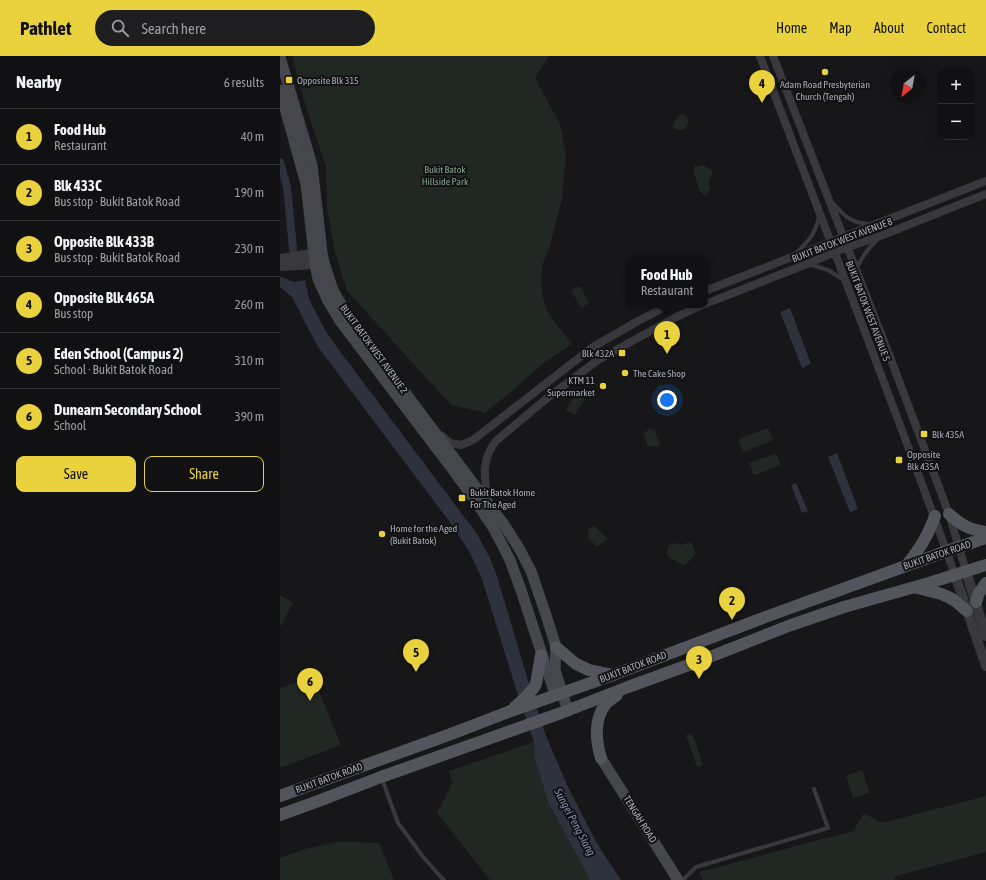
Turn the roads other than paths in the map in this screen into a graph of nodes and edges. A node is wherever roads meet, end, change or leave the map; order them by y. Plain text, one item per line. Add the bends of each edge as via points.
1 (760, 56) edge
2 (774, 56) edge
3 (280, 57) edge
4 (280, 90) edge
5 (986, 181) edge
6 (986, 194) edge
7 (829, 198) junction
8 (819, 212) junction
9 (872, 225) junction
10 (883, 235) junction
11 (844, 237) junction
12 (831, 242) junction
13 (848, 247) junction
14 (835, 252) junction
15 (319, 258) junction
16 (280, 259) edge
17 (788, 259) junction
18 (807, 264) junction
19 (280, 266) edge
20 (856, 269) junction
21 (846, 281) junction
22 (708, 290) edge
23 (708, 302) edge
24 (663, 308) edge
25 (695, 308) edge
26 (612, 336) junction
27 (619, 348) junction
28 (432, 428) junction
29 (488, 503) junction
30 (948, 514) junction
31 (935, 516) junction
32 (986, 532) edge
33 (986, 538) edge
34 (959, 547) junction
35 (947, 551) junction
36 (986, 565) edge
37 (906, 566) junction
38 (961, 573) junction
39 (986, 583) edge
40 (914, 588) junction
41 (976, 602) junction
42 (527, 609) junction
43 (544, 609) junction
44 (967, 611) junction
45 (986, 636) edge
46 (556, 647) junction
47 (541, 655) junction
48 (986, 666) edge
49 (613, 675) junction
50 (628, 686) junction
51 (559, 694) junction
52 (508, 712) junction
53 (564, 712) junction
54 (601, 758) joint
55 (381, 777) junction
56 (814, 789) dead end
57 (280, 796) edge
58 (280, 815) edge
59 (444, 880) edge
60 (678, 880) edge
61 (683, 880) edge

1 - 8 street, BUKIT BATOK WEST AVENUE 5
2 - 7 street, BUKIT BATOK WEST AVENUE 5
3 - 15 main road, BUKIT BATOK WEST AVENUE 2 via 312,165
4 - 15 main road, BUKIT BATOK WEST AVENUE 2 via 306,184
5 - 9 street, BUKIT BATOK WEST AVENUE 8
6 - 10 street, BUKIT BATOK WEST AVENUE 8
7 - 9 lane via 850,219
7 - 11 street, BUKIT BATOK WEST AVENUE 5
8 - 12 street, BUKIT BATOK WEST AVENUE 5
8 - 17 lane via 811,239
9 - 11 street, BUKIT BATOK WEST AVENUE 8
10 - 13 street, BUKIT BATOK WEST AVENUE 8
10 - 20 lane via 863,255
11 - 12 street, BUKIT BATOK WEST AVENUE 8
11 - 13 street, BUKIT BATOK WEST AVENUE 5
12 - 14 street, BUKIT BATOK WEST AVENUE 5
12 - 17 street, BUKIT BATOK WEST AVENUE 8
13 - 14 street, BUKIT BATOK WEST AVENUE 8
13 - 20 street, BUKIT BATOK WEST AVENUE 5
14 - 18 street, BUKIT BATOK WEST AVENUE 8
14 - 21 street, BUKIT BATOK WEST AVENUE 5
15 - 16 street via 299,256
15 - 19 street
15 - 28 main road, BUKIT BATOK WEST AVENUE 2 via 347,315
15 - 42 main road, BUKIT BATOK WEST AVENUE 2 via 318,278 328,301 340,321 494,529 510,560
17 - 22 street, BUKIT BATOK WEST AVENUE 8
18 - 21 lane via 828,270
18 - 23 street, BUKIT BATOK WEST AVENUE 8
20 - 30 street, BUKIT BATOK WEST AVENUE 5
21 - 31 street, BUKIT BATOK WEST AVENUE 5
24 - 26 street
25 - 27 street, BUKIT BATOK WEST AVENUE 8
26 - 27 street via 610,345
26 - 28 street via 593,347 473,440 461,445 450,443
27 - 29 street, BUKIT BATOK WEST AVENUE 8 via 598,360 496,441 488,454 485,471
28 - 29 main road, BUKIT BATOK WEST AVENUE 2
29 - 43 main road, BUKIT BATOK WEST AVENUE 2 via 519,548 531,571
30 - 32 main road via 964,526
30 - 34 street, BUKIT BATOK WEST AVENUE 5
31 - 35 street, BUKIT BATOK WEST AVENUE 5
31 - 37 main road via 925,540
33 - 34 main road, BUKIT BATOK ROAD
34 - 35 main road, BUKIT BATOK ROAD
34 - 38 street, BUKIT BATOK WEST AVENUE 5
35 - 37 main road, BUKIT BATOK ROAD
35 - 38 street, BUKIT BATOK WEST AVENUE 5
36 - 38 main road, BUKIT BATOK ROAD
37 - 49 main road, BUKIT BATOK ROAD
38 - 40 main road, BUKIT BATOK ROAD
38 - 41 street
38 - 44 street
39 - 41 main road
40 - 44 main road via 949,597
40 - 50 main road, BUKIT BATOK ROAD via 799,622
41 - 45 street
42 - 43 main road via 536,617 542,614
42 - 47 main road, BUKIT BATOK WEST AVENUE 2
43 - 46 main road, BUKIT BATOK WEST AVENUE 2
44 - 48 street
46 - 49 main road via 576,664 589,670
46 - 51 main road, BUKIT BATOK WEST AVENUE 2 via 555,670
47 - 51 main road, BUKIT BATOK WEST AVENUE 2
47 - 52 main road via 534,688
49 - 51 main road, BUKIT BATOK ROAD
50 - 53 main road, BUKIT BATOK ROAD
50 - 54 main road via 611,700 601,713 596,734
51 - 52 main road, BUKIT BATOK ROAD
51 - 53 main road, BUKIT BATOK WEST AVENUE 2
52 - 57 main road, BUKIT BATOK ROAD
53 - 55 main road, BUKIT BATOK ROAD
54 - 60 main road, TENGAH ROAD
55 - 58 main road, BUKIT BATOK ROAD
55 - 59 lane via 398,823
56 - 61 lane via 828,828 696,867

